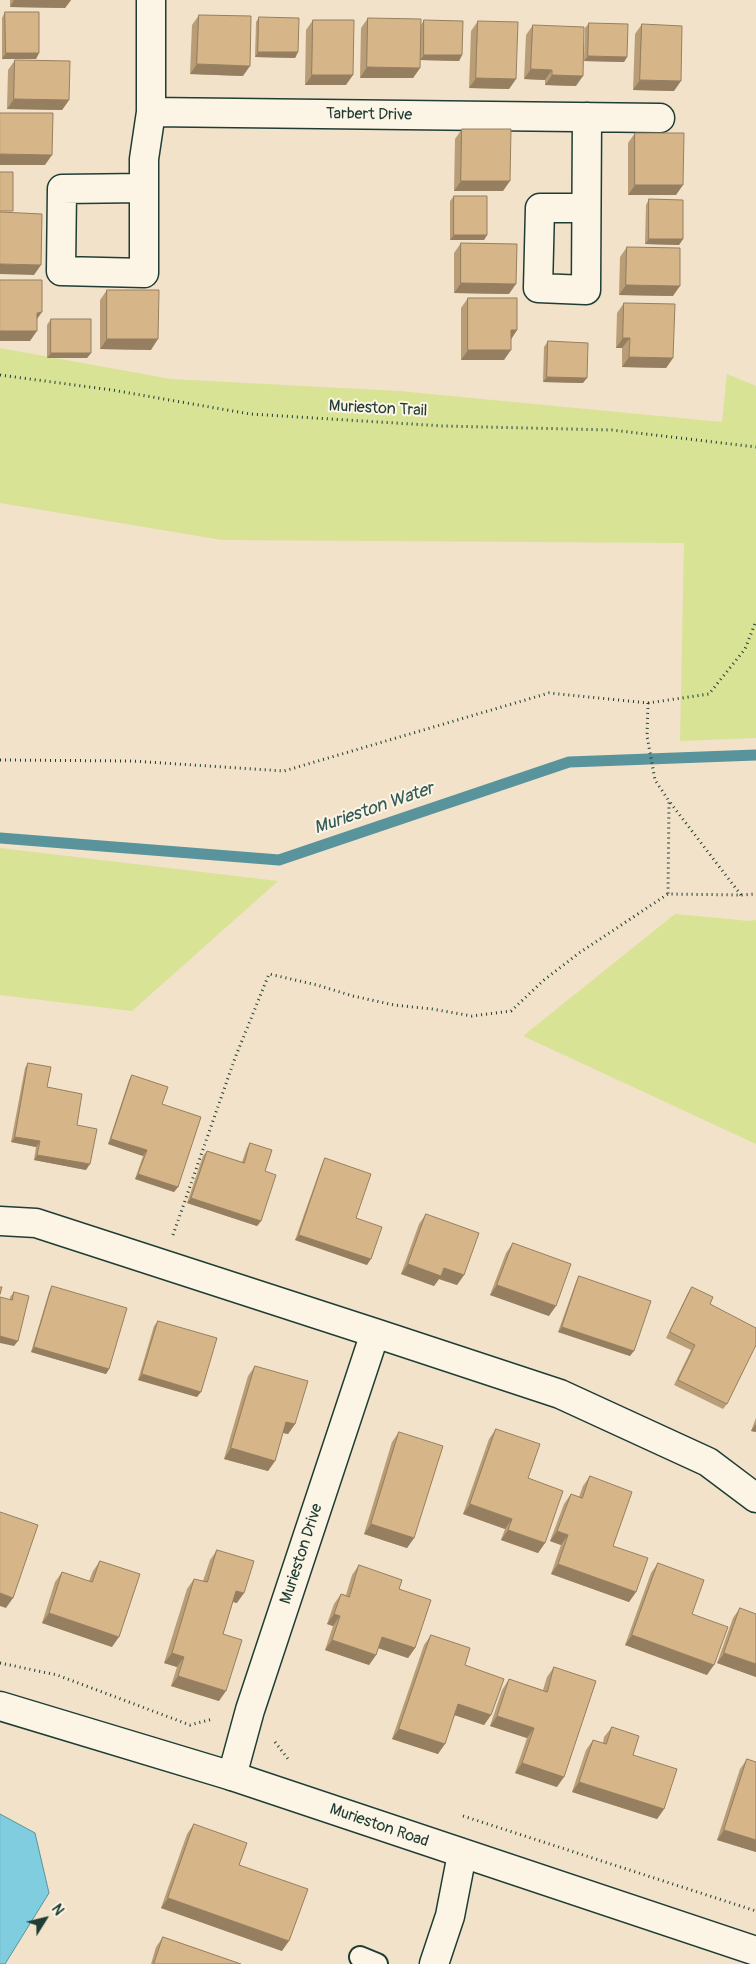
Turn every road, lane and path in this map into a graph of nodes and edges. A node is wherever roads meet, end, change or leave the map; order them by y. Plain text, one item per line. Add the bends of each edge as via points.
1 (151, 0) edge
2 (151, 112) junction
3 (587, 117) junction
4 (660, 118) dead end
5 (144, 188) dead end
6 (586, 208) dead end
7 (0, 374) edge
8 (756, 447) edge
9 (756, 621) edge
10 (648, 703) junction
11 (0, 760) edge
12 (669, 801) junction
13 (668, 894) junction
14 (756, 894) edge
15 (741, 896) junction
16 (0, 1221) edge
17 (163, 1265) junction
18 (375, 1333) junction
19 (756, 1498) edge
20 (0, 1663) edge
21 (0, 1706) edge
22 (250, 1710) junction
23 (297, 1762) dead end
24 (232, 1776) junction
25 (456, 1814) dead end
26 (462, 1854) junction
27 (756, 1911) edge
28 (756, 1951) edge
29 (435, 1964) edge

1 - 2 street
2 - 3 street, Tarbert Drive
2 - 5 street via 144,160
3 - 4 street, Tarbert Drive
3 - 6 street
7 - 8 path, Murieston Trail via 250,414 443,426 612,430
9 - 10 path via 746,649 708,694
10 - 11 path via 550,694 284,771 132,761
10 - 12 path via 647,736 655,780
12 - 13 path
12 - 15 path
13 - 15 path
13 - 17 path via 580,953 511,1011 472,1016 394,1005 269,974 234,1058
14 - 15 path
16 - 17 street via 36,1223
17 - 18 street
18 - 19 street via 560,1394 708,1462
18 - 22 street, Murieston Drive
20 - 22 path via 57,1675 190,1725
21 - 24 street, Murieston Road
22 - 23 path via 288,1759
22 - 24 street, Murieston Drive
24 - 26 street, Murieston Road
25 - 27 path
26 - 28 street, Murieston Road
26 - 29 street via 450,1916

